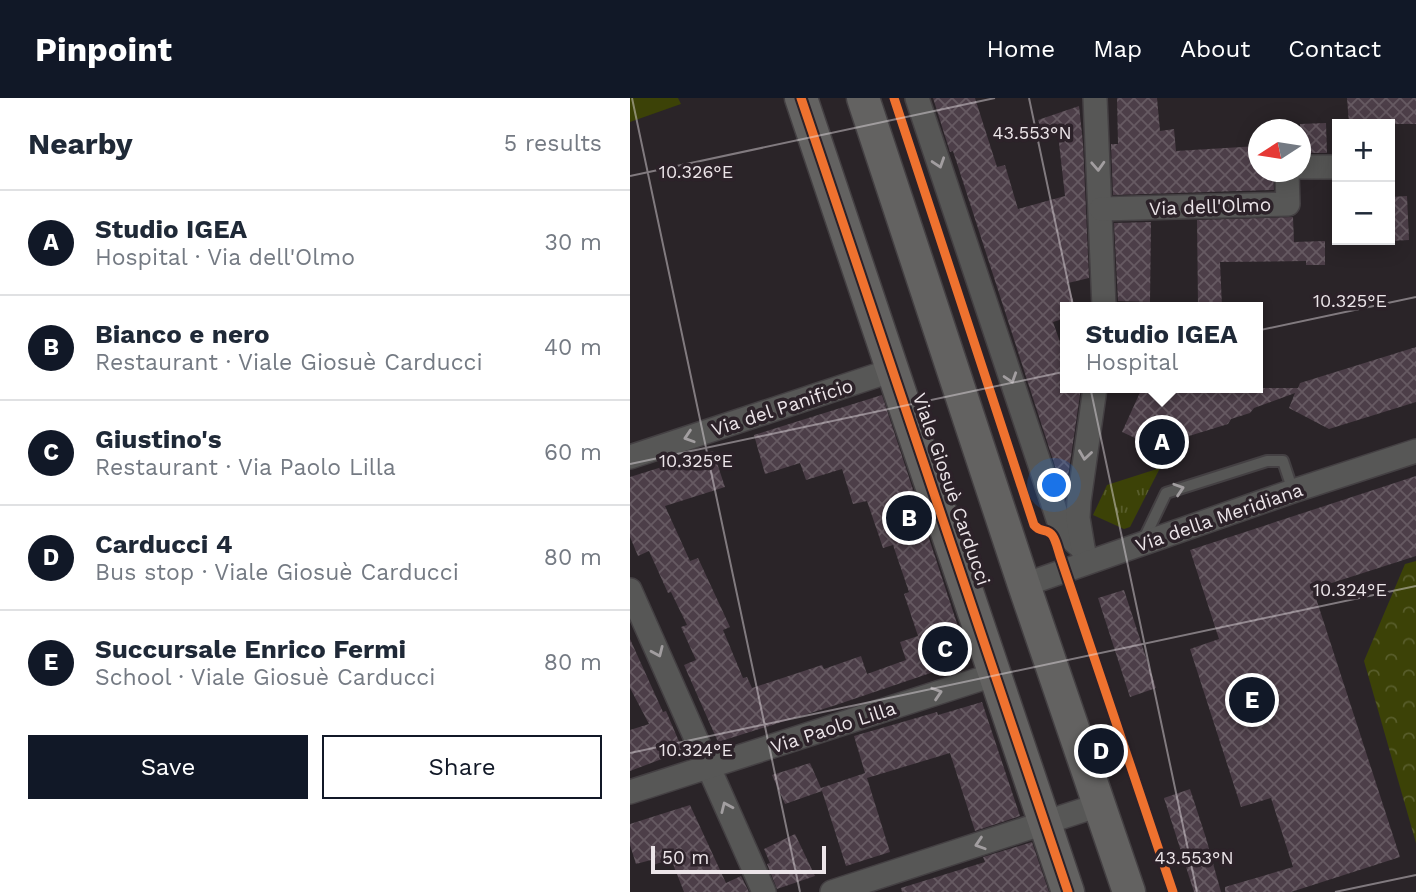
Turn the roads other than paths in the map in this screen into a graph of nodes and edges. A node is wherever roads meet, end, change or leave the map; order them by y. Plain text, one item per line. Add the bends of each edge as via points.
1 (802, 98) edge
2 (863, 98) edge
3 (917, 98) edge
4 (1095, 98) edge
5 (1331, 166) dead end
6 (1311, 167) edge
7 (1287, 182) edge
8 (1101, 209) junction
9 (1104, 302) edge
10 (893, 370) junction
11 (1094, 393) edge
12 (1416, 451) edge
13 (630, 457) edge
14 (1293, 491) junction
15 (1142, 543) junction
16 (1085, 556) junction
17 (1024, 585) junction
18 (630, 590) edge
19 (996, 674) junction
20 (709, 767) junction
21 (630, 792) edge
22 (1100, 805) junction
23 (1045, 823) junction
24 (764, 892) edge
25 (832, 892) edge
26 (1068, 892) edge
27 (1129, 892) edge

1 - 10 street, Viale Giosuè Carducci
2 - 17 street, Viale Giosuè Carducci
3 -> 16 street via 1059,522
4 -> 8 street
5 - 6 street
7 - 8 street, Via dell'Olmo via 1288,204
8 - 9 street
10 -> 13 street, Via del Panificio
10 - 19 street, Viale Giosuè Carducci
11 -> 16 street via 1079,500
12 - 14 street, Via della Meridiana
14 - 15 street, Via della Meridiana
15 -> 14 lane via 1166,493 1267,461 1283,461
15 - 16 street, Via della Meridiana
16 - 17 street, Via della Meridiana
17 - 22 street, Viale Giosuè Carducci
18 -> 20 street
20 -> 19 street, Via Paolo Lilla
19 - 23 street, Viale Giosuè Carducci
20 - 21 street, Via Paolo Lilla
24 -> 20 street
22 - 23 street
22 - 27 street, Viale Giosuè Carducci
23 -> 25 street
23 - 26 street, Viale Giosuè Carducci

